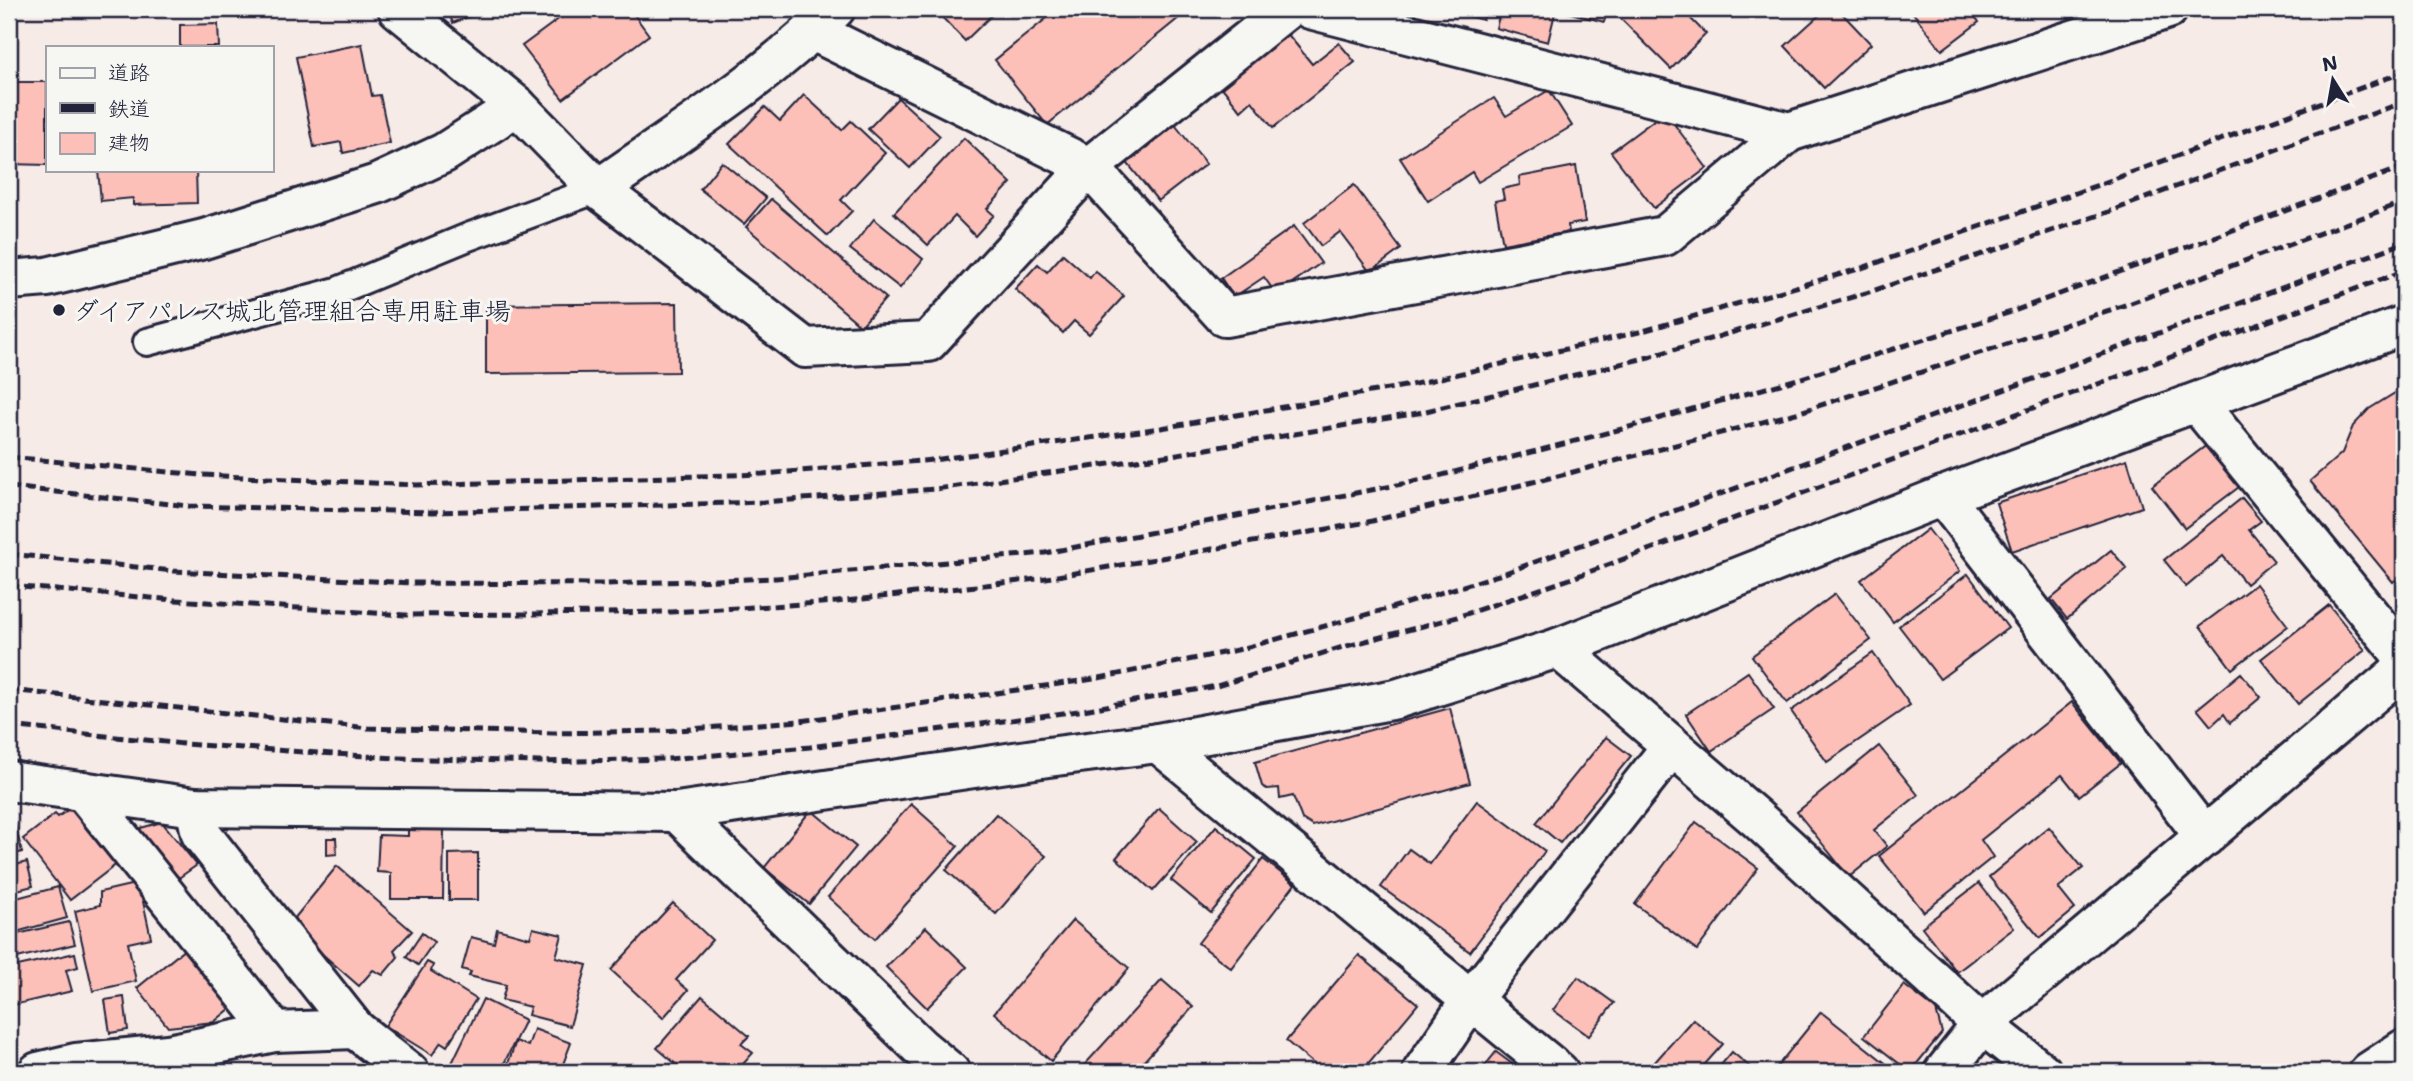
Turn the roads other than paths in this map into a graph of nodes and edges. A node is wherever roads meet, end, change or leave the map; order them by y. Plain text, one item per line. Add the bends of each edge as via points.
1 (398, 9) edge
2 (1287, 9) edge
3 (1310, 9) edge
4 (2168, 9) edge
5 (824, 20) edge
6 (517, 106) junction
7 (1789, 132) junction
8 (1089, 167) junction
9 (598, 189) junction
10 (9, 280) edge
11 (2404, 325) edge
12 (148, 342) dead end
13 (2197, 403) junction
14 (1943, 496) junction
15 (1558, 648) junction
16 (2404, 657) edge
17 (2404, 668) edge
18 (1158, 743) junction
19 (1672, 746) junction
20 (9, 781) edge
21 (83, 791) junction
22 (195, 807) junction
23 (677, 813) junction
24 (2205, 837) junction
25 (1471, 1000) junction
26 (1982, 1024) junction
27 (355, 1029) junction
28 (275, 1032) junction
29 (2404, 1049) edge
30 (38, 1072) edge
31 (409, 1072) edge
32 (950, 1072) edge
33 (1422, 1072) edge
34 (1559, 1072) edge
35 (1944, 1072) edge
36 (2042, 1072) edge
37 (2369, 1072) edge

1 - 6 street
2 - 8 street
3 - 7 street
4 - 7 street
5 - 8 street
5 - 9 street via 722,102
6 - 9 street
6 - 10 street via 444,153 377,184 204,239 47,277
7 - 8 street via 1665,236 1226,317
8 - 9 street via 929,342 805,348
9 - 12 lane via 337,291
11 - 13 street
13 - 14 street
13 - 16 street
14 - 15 street
14 - 24 street
15 - 18 street via 1396,699
15 - 19 street
17 - 24 street
18 - 23 street
18 - 25 street
19 - 25 street
19 - 26 street
20 - 21 street
21 - 22 street
21 - 28 street
22 - 23 street
22 - 27 street via 201,834
23 - 32 street
24 - 26 street
25 - 33 street
25 - 34 street
26 - 35 street
26 - 36 street
27 - 28 street
27 - 31 street
28 - 30 street via 168,1054 76,1063
29 - 37 street

